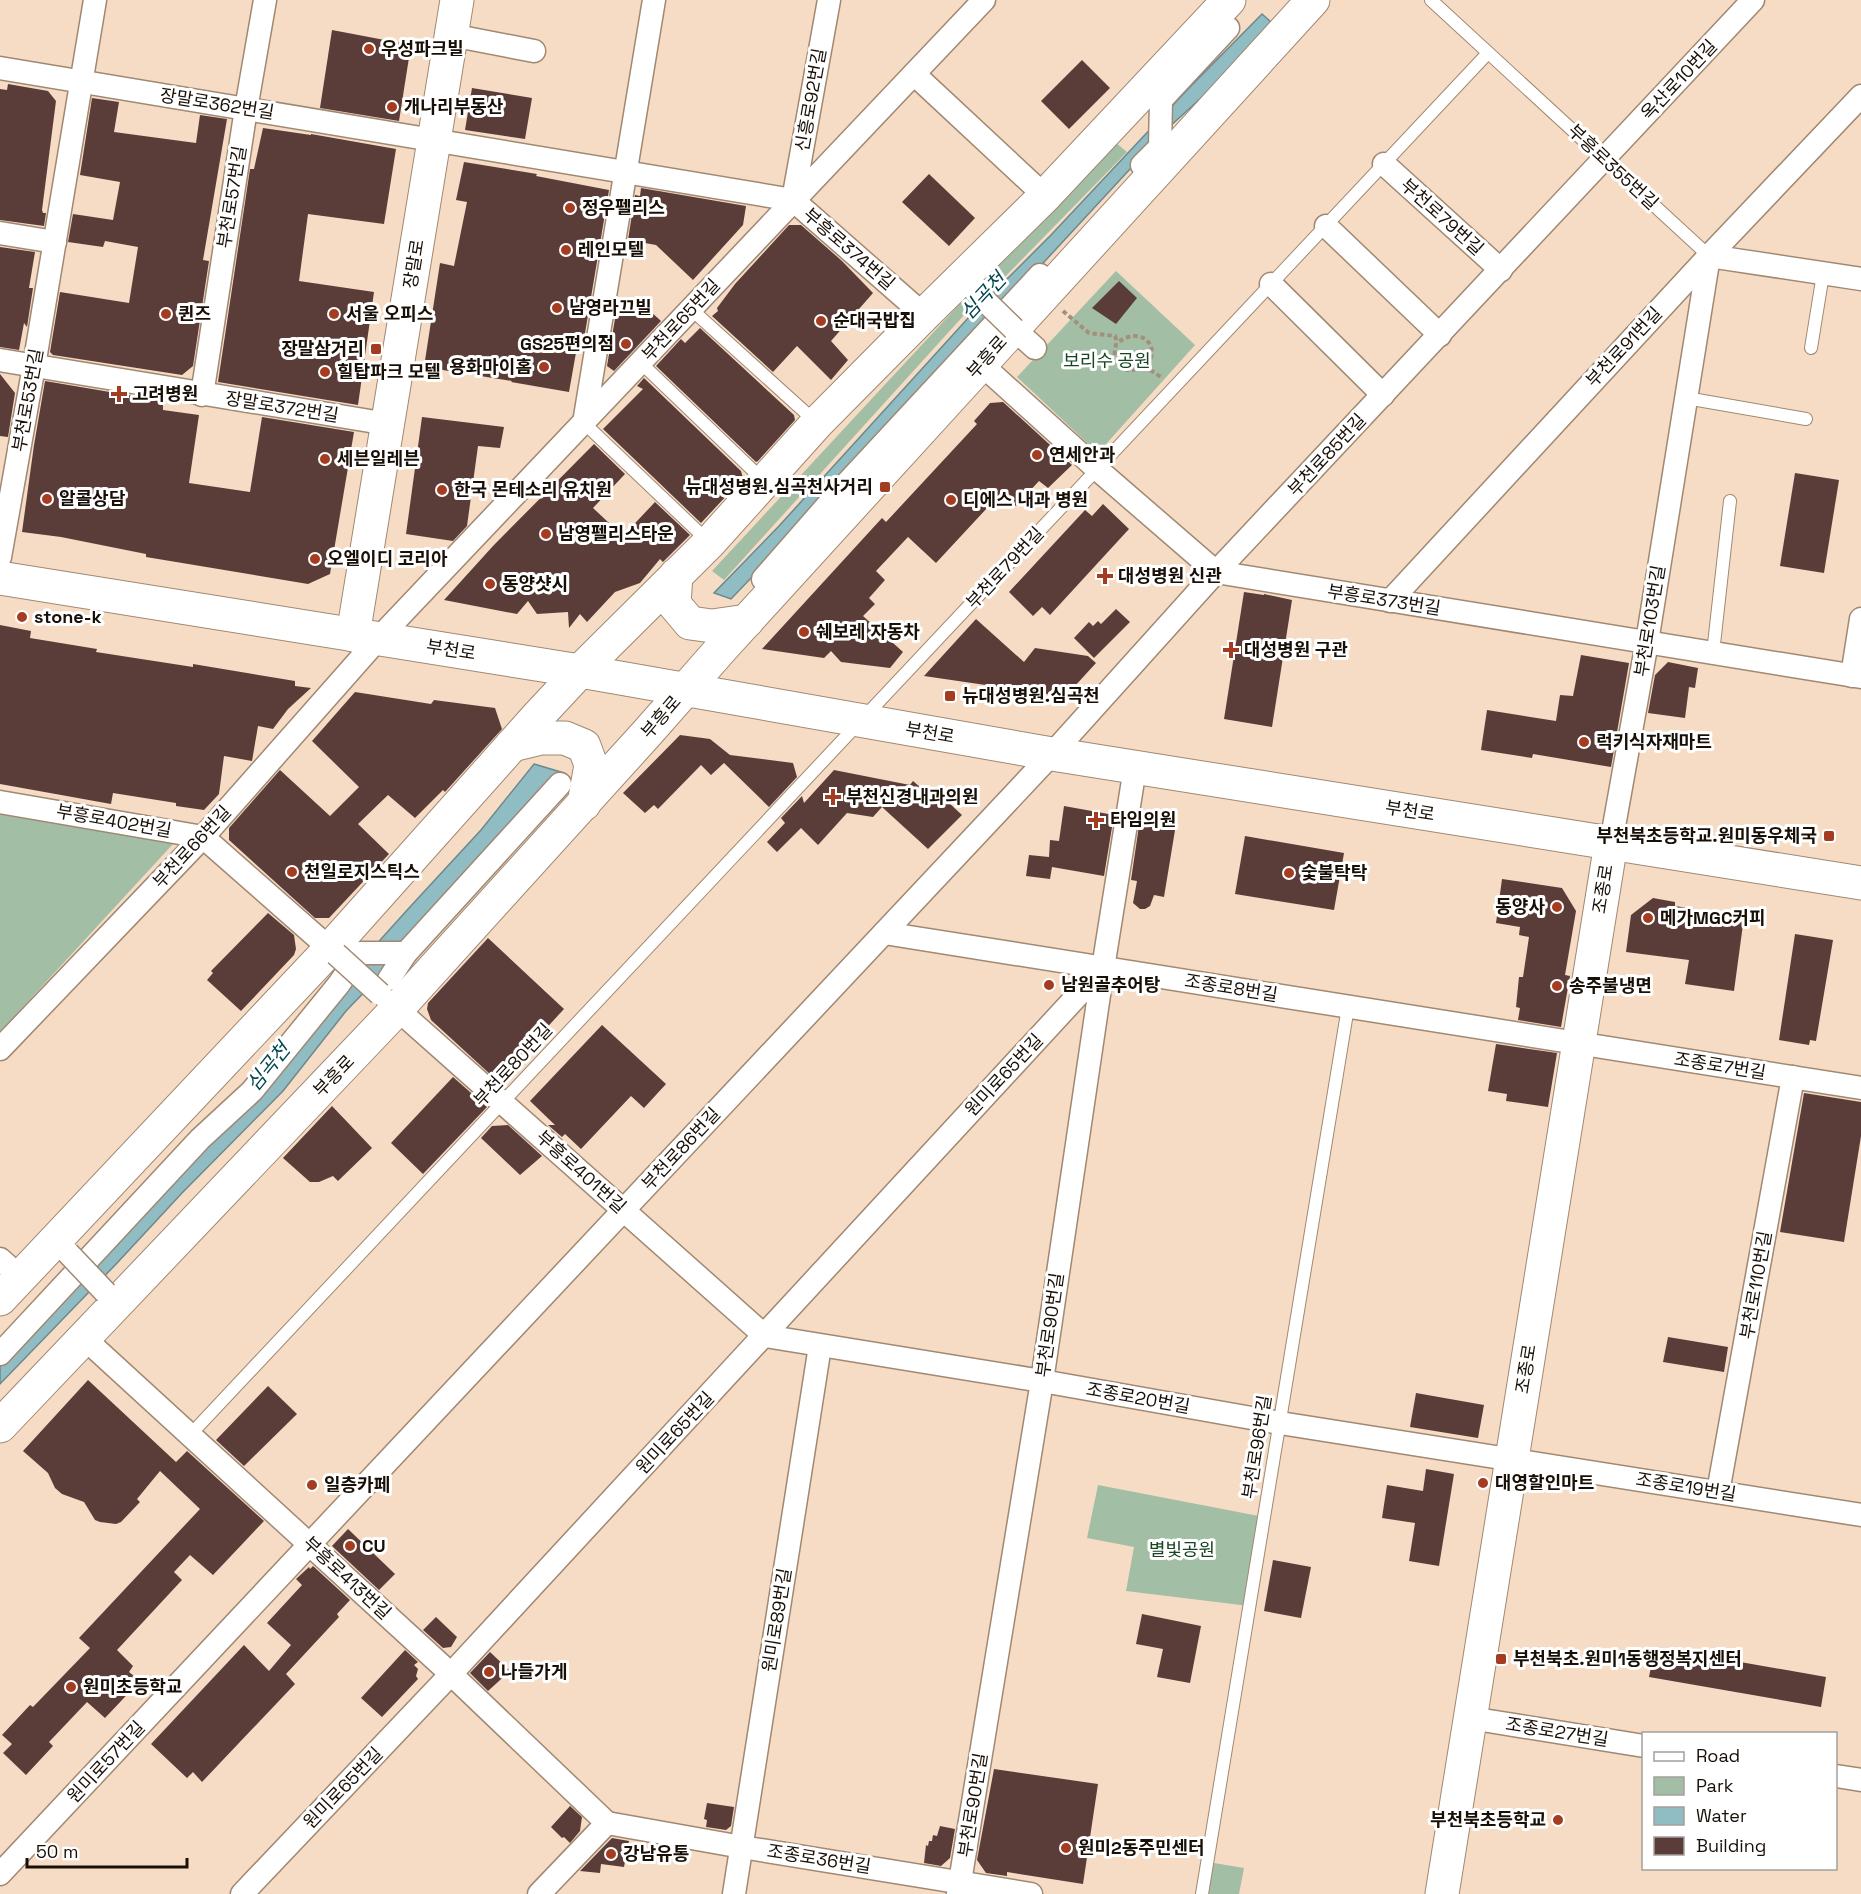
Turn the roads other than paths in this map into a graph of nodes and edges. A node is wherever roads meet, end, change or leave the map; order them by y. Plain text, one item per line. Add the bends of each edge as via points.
1 (95, 0) edge
2 (265, 0) edge
3 (457, 0) edge
4 (654, 0) edge
5 (829, 0) edge
6 (984, 0) edge
7 (1313, 0) edge
8 (1431, 0) edge
9 (1753, 0) edge
10 (1229, 14) edge
11 (451, 35) junction
12 (534, 51) dead end
13 (1488, 53) junction
14 (0, 68) edge
15 (914, 74) junction
16 (82, 82) junction
17 (1861, 96) edge
18 (246, 109) junction
19 (434, 140) junction
20 (1605, 160) junction
21 (1384, 164) junction
22 (1141, 167) junction
23 (626, 172) junction
24 (1045, 196) junction
25 (793, 200) junction
26 (1326, 226) junction
27 (0, 234) edge
28 (55, 242) junction
29 (1708, 256) junction
30 (1501, 270) junction
31 (1823, 274) junction
32 (1861, 279) edge
33 (1271, 284) junction
34 (969, 285) junction
35 (691, 309) junction
36 (924, 315) junction
37 (1019, 333) junction
38 (1440, 335) junction
39 (1811, 348) dead end
40 (0, 360) edge
41 (641, 363) junction
42 (981, 364) junction
43 (34, 366) junction
44 (202, 395) junction
45 (1383, 395) junction
46 (1686, 398) junction
47 (1806, 419) dead end
48 (584, 423) junction
49 (817, 423) junction
50 (388, 424) junction
51 (1097, 469) junction
52 (764, 482) junction
53 (1730, 501) dead end
54 (710, 543) junction
55 (0, 557) edge
56 (1216, 572) junction
57 (676, 575) junction
58 (0, 578) edge
59 (1390, 601) junction
60 (746, 611) junction
61 (1861, 619) edge
62 (365, 637) junction
63 (1647, 642) junction
64 (1713, 653) junction
65 (580, 671) junction
66 (1856, 677) edge
67 (685, 689) junction
68 (861, 720) junction
69 (512, 745) junction
70 (1052, 754) junction
71 (1135, 768) junction
72 (572, 794) junction
73 (0, 802) edge
74 (203, 837) junction
75 (1611, 843) junction
76 (1861, 883) edge
77 (884, 933) junction
78 (330, 949) junction
79 (406, 953) junction
80 (1103, 968) junction
81 (394, 994) junction
82 (1348, 1007) junction
83 (1579, 1043) junction
84 (0, 1049) edge
85 (1793, 1077) junction
86 (1861, 1088) edge
87 (502, 1102) junction
88 (624, 1210) junction
89 (62, 1246) junction
90 (7, 1278) edge
91 (111, 1299) junction
92 (765, 1336) junction
93 (84, 1338) junction
94 (820, 1346) junction
95 (0, 1354) edge
96 (1042, 1382) junction
97 (1280, 1423) junction
98 (0, 1426) edge
99 (191, 1434) junction
100 (1512, 1460) junction
101 (1718, 1492) junction
102 (1861, 1515) edge
103 (310, 1544) junction
104 (451, 1674) junction
105 (1470, 1718) junction
106 (1642, 1746) edge
107 (1837, 1776) edge
108 (1861, 1780) edge
109 (607, 1822) junction
110 (742, 1847) junction
111 (0, 1874) edge
112 (959, 1888) edge
113 (242, 1894) edge
114 (539, 1894) edge
115 (734, 1894) edge
116 (1031, 1894) edge
117 (1202, 1894) edge
118 (1442, 1894) edge

1 - 16 street, 부천로53번길
2 - 18 street, 부천로57번길
3 - 11 street, 장말로
4 - 23 street
5 - 25 street, 신흥로92번길
6 - 15 street, 부천로65번길
7 - 37 street, 부흥로 via 1045,294
8 - 13 lane, 부흥로355번길
9 - 20 street, 옥산로10번길
10 - 22 street via 1161,100 1160,147
10 - 24 street
11 - 12 street
11 - 19 street, 장말로
13 - 20 lane, 부흥로355번길
13 - 21 lane, 부천로79번길
14 - 16 street, 장말로362번길
15 - 24 street
15 - 25 street, 부천로65번길
16 - 18 street, 장말로362번길
16 - 28 street, 부천로53번길
17 - 29 street, 부천로91번길
18 - 19 street, 장말로362번길
18 - 44 street, 부천로57번길
19 - 23 street, 부흥로374번길
19 - 50 street, 장말로
20 - 29 lane, 부흥로355번길
20 - 30 street, 부천로85번길
21 - 26 lane, 부천로79번길
21 - 30 street, 부천로79번길
22 - 37 street
22 - 60 street via 847,483
23 - 25 street, 부흥로374번길
23 - 48 street
24 - 34 street
25 - 35 street, 부천로65번길
25 - 36 street, 부흥로374번길
26 - 33 lane, 부천로79번길
26 - 38 street
27 - 28 street
28 - 43 street, 부천로53번길
29 - 31 street
29 - 46 street, 부천로103번길
29 - 59 street, 부천로91번길
30 - 38 street, 부천로85번길
31 - 32 street
31 - 39 lane
33 - 45 street
33 - 51 lane, 부천로79번길
34 - 36 street
34 - 37 street, bridge
35 - 41 street, 부천로65번길
35 - 49 lane
36 - 49 street
37 - 42 street, 부흥로
38 - 45 street, 부천로85번길
40 - 43 street, 장말로372번길
41 - 48 street, 부천로65번길
41 - 52 lane
42 - 51 street
42 - 60 street, 부흥로
43 - 44 street, 장말로372번길
43 - 55 street, 부천로53번길
44 - 50 street, 장말로372번길
45 - 56 street, 부천로85번길
46 - 47 lane
46 - 63 street, 부천로103번길
48 - 54 lane
48 - 62 street, 부천로65번길
49 - 52 street
50 - 62 street, 장말로
51 - 56 street
51 - 68 lane, 부천로79번길
52 - 54 street
53 - 64 lane
54 - 57 street
56 - 59 street, 부흥로373번길
56 - 70 street, 부천로85번길
57 - 60 street via 674,604 690,623 712,626
57 - 65 street
58 - 62 street, 부천로
59 - 63 street, 부흥로373번길
60 - 67 street, 부흥로
61 - 66 street
62 - 65 street, 부천로
62 - 74 street, 부천로66번길
63 - 64 street, 부흥로373번길
63 - 75 street, 부천로103번길
64 - 66 street, 부흥로373번길
65 - 67 street, 부천로
65 - 69 street
67 - 68 street, 부천로
67 - 72 street, 부흥로
68 - 70 street, 부천로
68 - 87 lane, 부천로80번길
69 - 72 street via 542,738 565,738 584,746 591,765
69 - 78 street
70 - 71 street, 부천로
70 - 77 street, 부천로86번길
71 - 75 street, 부천로
71 - 80 street, 부천로90번길
72 - 79 street
72 - 81 street, 부흥로
73 - 74 street, 부흥로402번길
74 - 78 street
74 - 84 street, 부천로66번길
75 - 76 street, 부천로
75 - 83 street, 조종로
77 - 80 street, 조종로8번길
77 - 88 street, 부천로86번길
78 - 81 street, 부흥로401번길, bridge
78 - 89 street
79 - 81 street
79 - 95 street via 360,952 252,1091 200,1139
80 - 82 street, 조종로8번길
80 - 92 street, 원미로65번길
80 - 96 street, 부천로90번길
81 - 87 street, 부흥로401번길
81 - 91 street, 부흥로
82 - 83 street, 조종로8번길
82 - 97 lane, 부천로96번길
83 - 85 street, 조종로7번길
83 - 100 street, 조종로
85 - 86 street, 조종로7번길
85 - 101 street, 부천로110번길
87 - 88 street, 부흥로401번길
87 - 99 lane, 부천로80번길
88 - 92 street, 부흥로401번길
88 - 103 street, 부천로86번길
89 - 90 street
89 - 91 street, bridge
91 - 93 street, 부흥로
92 - 94 street, 조종로20번길
92 - 104 street, 원미로65번길
93 - 98 street, 부흥로
93 - 99 street, 부흥로413번길
94 - 96 street, 조종로20번길
94 - 110 street, 원미로89번길
96 - 97 street, 조종로20번길
96 - 112 street, 부천로90번길
97 - 100 street, 조종로20번길
97 - 117 lane, 부천로96번길
99 - 103 street, 부흥로413번길
100 - 101 street, 조종로19번길
100 - 105 street, 조종로
101 - 102 street, 조종로19번길
103 - 104 street, 부흥로413번길
103 - 111 street, 원미로57번길
104 - 109 street, 부흥로413번길
104 - 113 street, 원미로65번길
105 - 106 street, 조종로27번길
105 - 118 street, 조종로
107 - 108 street
109 - 110 street, 조종로36번길
109 - 114 street
110 - 112 street, 조종로36번길
110 - 115 street, 원미로89번길
112 - 116 street, 조종로36번길

